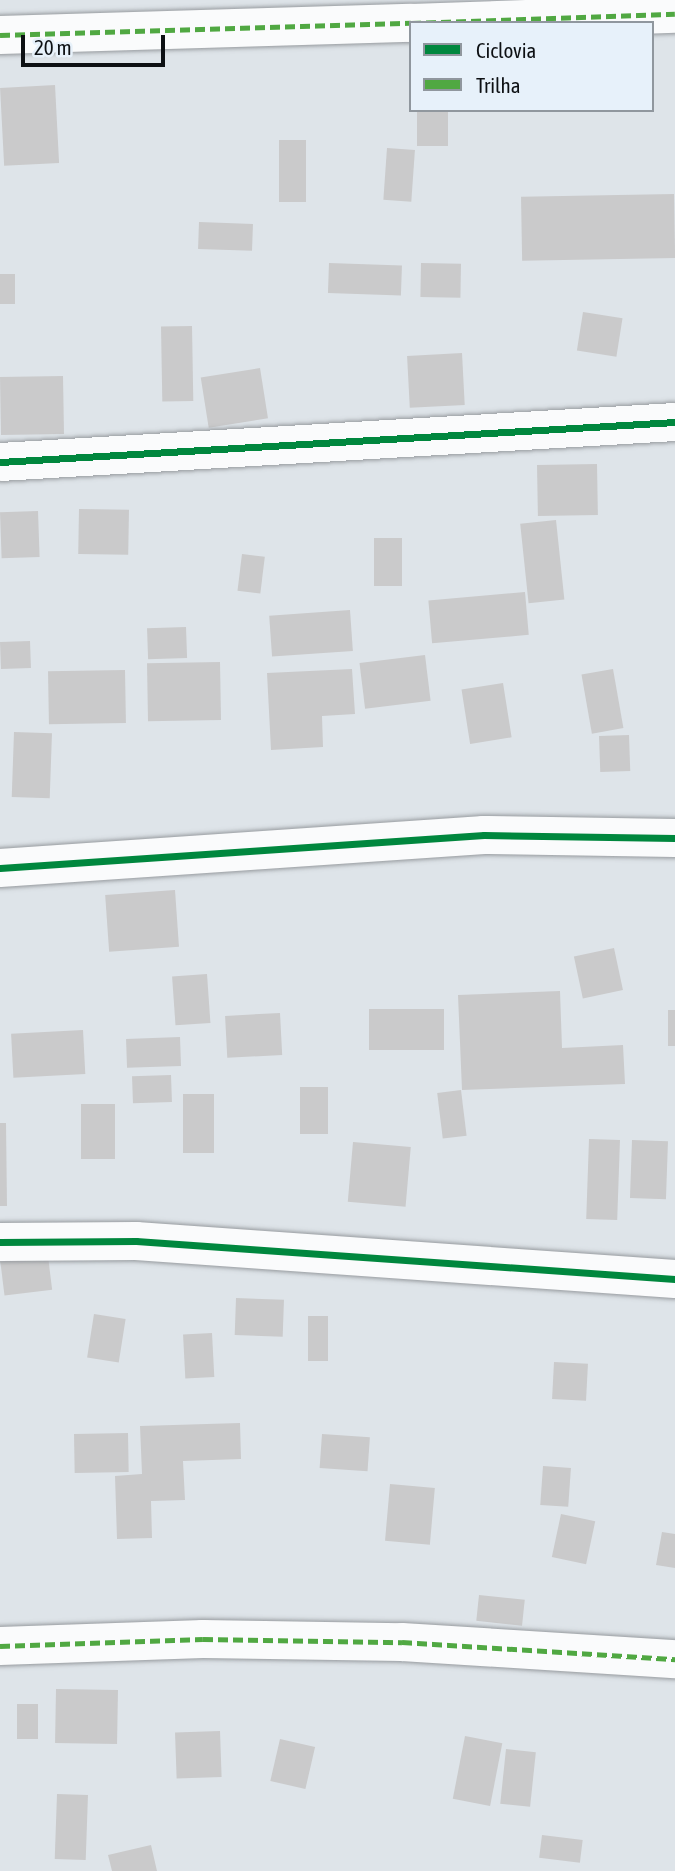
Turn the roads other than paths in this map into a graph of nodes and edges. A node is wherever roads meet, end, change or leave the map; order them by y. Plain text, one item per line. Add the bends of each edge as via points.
1 (675, 15) edge
2 (477, 21) edge
3 (409, 23) edge
4 (0, 35) edge
5 (675, 422) edge
6 (0, 462) edge
7 (675, 838) edge
8 (0, 868) edge
9 (0, 1242) edge
10 (675, 1279) edge
11 (0, 1646) edge
12 (675, 1659) edge

1 - 2 street
3 - 4 street
5 - 6 street
7 - 8 street via 484,835
9 - 10 street via 136,1241
11 - 12 street via 203,1639 402,1642

